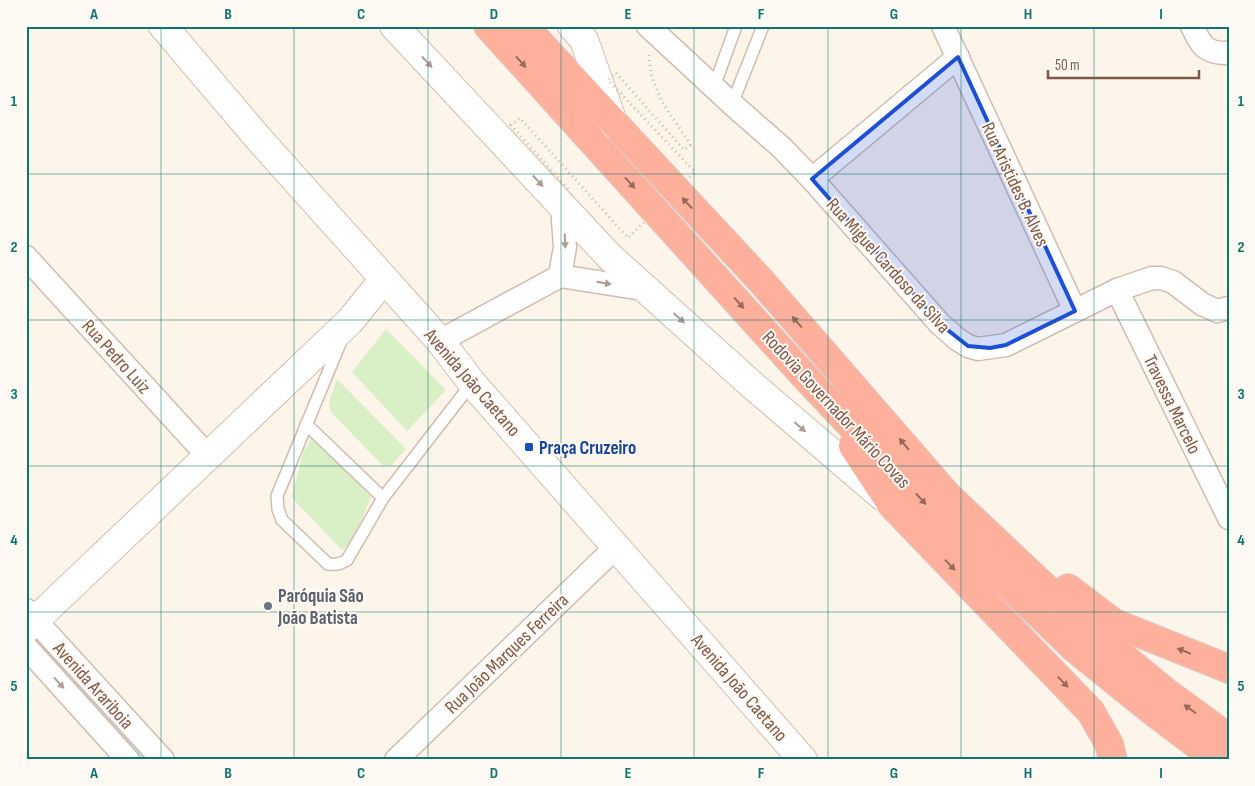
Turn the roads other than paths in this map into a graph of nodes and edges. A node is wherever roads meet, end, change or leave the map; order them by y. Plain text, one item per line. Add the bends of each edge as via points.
1 (163, 26) edge
2 (394, 26) edge
3 (488, 26) edge
4 (524, 26) edge
5 (736, 26) edge
6 (763, 26) edge
7 (942, 26) edge
8 (1192, 26) edge
9 (650, 28) edge
10 (583, 31) edge
11 (1229, 53) edge
12 (958, 57) junction
13 (714, 87) junction
14 (732, 104) junction
15 (615, 126) junction
16 (812, 179) junction
17 (565, 198) junction
18 (26, 257) edge
19 (560, 276) junction
20 (384, 279) junction
21 (649, 290) junction
22 (1117, 290) junction
23 (1229, 308) edge
24 (1075, 311) junction
25 (350, 321) junction
26 (440, 341) junction
27 (808, 380) junction
28 (472, 383) junction
29 (306, 424) junction
30 (207, 455) junction
31 (948, 496) junction
32 (382, 498) junction
33 (892, 505) junction
34 (1229, 518) edge
35 (616, 546) junction
36 (29, 620) edge
37 (26, 646) edge
38 (1229, 669) edge
39 (1229, 738) edge
40 (128, 760) edge
41 (162, 760) edge
42 (396, 760) edge
43 (803, 760) edge
44 (1114, 760) edge
45 (1217, 760) edge

1 - 20 street, Avenida João Caetano
2 -> 17 street
3 -> 27 highway, Rodovia Governador Mário Covas
4 - 15 highway, Rodovia Governador Mário Covas
5 - 13 lane
6 - 14 lane
7 - 12 street, Rua Aristides B. Alves
8 - 11 street via 1201,45 1210,52
9 - 13 street, Rua Miguel Cardoso da Silva
10 - 15 street
12 - 16 street
12 - 24 street, Rua Aristides B. Alves
13 - 14 street, Rua Miguel Cardoso da Silva
14 - 16 street, Rua Miguel Cardoso da Silva via 781,146
31 -> 15 highway, Rodovia Governador Mário Covas via 762,282
16 - 24 street, Rua Miguel Cardoso da Silva via 940,324 968,346 978,349 1006,345
17 -> 19 street via 566,247
17 - 21 street via 608,256
18 - 30 street, Rua Pedro Luiz
19 -> 21 street
19 - 26 street
20 - 25 street
20 - 26 street, Avenida João Caetano
21 -> 33 street via 751,384
22 - 23 street, Rua Miguel Cardoso da Silva via 1161,278 1173,282 1217,311
22 - 24 street, Rua Miguel Cardoso da Silva
22 - 34 street, Travessa Marcelo
25 - 29 lane
25 - 30 street
26 - 28 street, Avenida João Caetano
27 - 33 highway
27 -> 45 highway, Rodovia Governador Mário Covas via 932,511 1073,647
28 - 32 lane
28 - 35 street, Avenida João Caetano
29 - 32 lane
29 - 32 lane via 277,496 282,520 328,564 341,564 347,560
30 - 36 street
38 -> 31 highway via 1114,623
39 -> 31 highway, Rodovia Governador Mário Covas via 1166,692 1086,626
33 -> 44 highway via 1092,712
35 - 42 street, Rua João Marques Ferreira
35 - 43 street, Avenida João Caetano
36 - 41 street, Avenida Arariboia
37 -> 40 street, Avenida Arariboia

